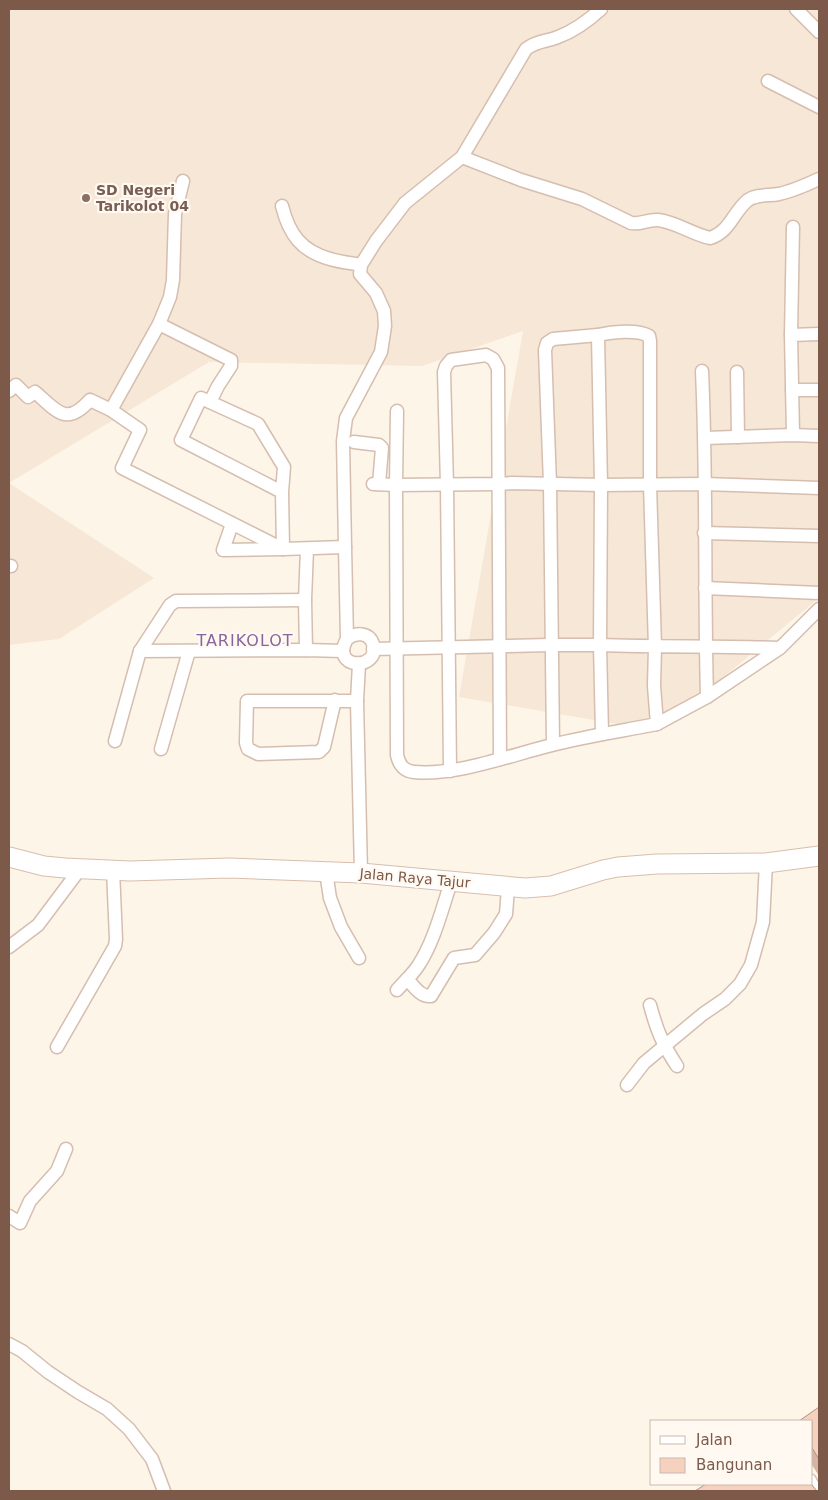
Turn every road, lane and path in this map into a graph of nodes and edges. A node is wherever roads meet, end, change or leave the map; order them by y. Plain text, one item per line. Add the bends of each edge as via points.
1 (601, 9) edge
2 (796, 9) edge
3 (819, 32) edge
4 (768, 81) dead end
5 (819, 107) edge
6 (462, 157) junction
7 (819, 179) edge
8 (184, 181) dead end
9 (282, 206) dead end
10 (793, 227) dead end
11 (361, 265) junction
12 (159, 324) junction
13 (819, 334) edge
14 (598, 335) junction
15 (791, 335) junction
16 (702, 371) dead end
17 (737, 372) dead end
18 (792, 390) junction
19 (819, 390) edge
20 (9, 392) edge
21 (210, 402) junction
22 (111, 410) junction
23 (397, 411) dead end
24 (793, 435) junction
25 (819, 436) edge
26 (738, 437) junction
27 (705, 438) junction
28 (354, 442) dead end
29 (498, 484) junction
30 (550, 484) junction
31 (704, 484) junction
32 (396, 485) junction
33 (447, 485) junction
34 (601, 485) junction
35 (650, 485) junction
36 (819, 488) edge
37 (282, 492) junction
38 (232, 524) junction
39 (704, 534) junction
40 (819, 536) edge
41 (345, 547) junction
42 (283, 549) junction
43 (307, 549) junction
44 (705, 588) junction
45 (819, 593) edge
46 (306, 600) junction
47 (819, 609) edge
48 (347, 639) junction
49 (551, 645) junction
50 (600, 646) junction
51 (655, 646) junction
52 (706, 646) junction
53 (449, 647) junction
54 (498, 647) junction
55 (780, 648) junction
56 (306, 650) junction
57 (373, 650) junction
58 (397, 650) junction
59 (140, 651) junction
60 (189, 651) junction
61 (343, 651) junction
62 (359, 664) junction
63 (707, 697) junction
64 (335, 700) junction
65 (357, 701) junction
66 (657, 724) junction
67 (602, 734) junction
68 (115, 741) dead end
69 (553, 744) junction
70 (161, 749) dead end
71 (500, 759) junction
72 (450, 771) junction
73 (819, 856) edge
74 (9, 857) edge
75 (766, 863) junction
76 (80, 869) junction
77 (113, 870) junction
78 (326, 872) junction
79 (361, 873) junction
80 (451, 882) junction
81 (508, 888) junction
82 (9, 947) edge
83 (359, 958) dead end
84 (407, 979) junction
85 (397, 990) dead end
86 (650, 1005) dead end
87 (664, 1046) junction
88 (57, 1047) dead end
89 (677, 1066) dead end
90 (627, 1085) dead end
91 (66, 1149) dead end
92 (9, 1216) edge
93 (9, 1344) edge
94 (164, 1491) edge

1 - 6 street via 568,33 526,49
2 - 3 street
4 - 5 street
6 - 7 street via 582,199 631,223 658,220 710,238 723,232 747,201 755,196 799,189
6 - 11 street via 406,203
8 - 12 street via 175,214 173,280
9 - 11 street via 286,223 300,242 330,259
10 - 15 street
11 - 41 street via 360,274 376,293 384,311 384,326 381,352 346,418 343,441
12 - 21 street via 231,360 231,366
12 - 22 street
13 - 15 street
14 - 30 street via 553,339 546,343
14 - 34 street
14 - 35 street via 642,332 649,336
15 - 18 street
16 - 27 street
17 - 26 street
18 - 19 street
18 - 24 street
20 - 22 street via 16,385 28,397 35,392 56,410 66,414 73,415 90,400
21 - 37 street via 258,424 284,467
21 - 37 street via 201,398 181,440
22 - 38 street via 140,430 122,468
23 - 32 street
24 - 25 street
24 - 26 street
26 - 27 street
27 - 31 street
28 - 32 street via 382,448 376,484
29 - 30 street
29 - 33 street
29 - 33 street via 498,368 486,355 452,360 444,372
29 - 54 street
30 - 34 street
30 - 49 street
31 - 35 street
31 - 36 street
31 - 39 street
32 - 33 street
32 - 58 street
33 - 53 street
34 - 35 street
34 - 50 street
35 - 51 street
37 - 42 street
38 - 42 street
38 - 42 street via 223,550
39 - 40 street
39 - 44 street
41 - 43 street
41 - 48 street
42 - 43 street
43 - 46 street
44 - 45 street
44 - 52 street
46 - 56 street
46 - 59 street via 176,601 170,604
47 - 55 street
48 - 57 street via 355,634 364,635 371,641
48 - 61 street
49 - 50 street
49 - 54 street
49 - 69 street
50 - 51 street
50 - 67 street
51 - 52 street
51 - 66 street
52 - 55 street
52 - 63 street
53 - 54 street
53 - 58 street
53 - 72 street
54 - 71 street
55 - 63 street
56 - 60 street
56 - 61 street
57 - 58 street
57 - 62 street via 369,660
58 - 72 street via 397,755 400,764 414,772
59 - 60 street
59 - 68 street
60 - 70 street
61 - 62 street via 348,661
62 - 65 street
63 - 66 street
64 - 64 street via 324,747 319,752 258,754 248,749 247,701
64 - 65 street
65 - 79 street
66 - 67 street
67 - 69 street
69 - 71 street
71 - 72 street
73 - 75 main road, Jalan Raya Tajur
74 - 76 main road, Jalan Raya Tajur via 44,866
75 - 81 main road, Jalan Raya Tajur via 618,867 551,886
75 - 87 street via 763,922 751,965 740,984 725,999
76 - 77 main road, Jalan Raya Tajur
76 - 82 street via 38,925
77 - 78 main road, Jalan Raya Tajur via 229,868
77 - 88 street via 115,946
78 - 79 main road, Jalan Raya Tajur
78 - 83 street via 330,898 341,927
79 - 80 main road, Jalan Raya Tajur
80 - 81 main road, Jalan Raya Tajur
80 - 84 street via 423,956
81 - 84 street via 506,914 494,933 475,955 454,958 431,996 426,997
84 - 85 street
86 - 87 street
87 - 89 street
87 - 90 street via 644,1063
91 - 92 street via 57,1170 30,1202 20,1223
93 - 94 street via 107,1409 129,1429 152,1459

